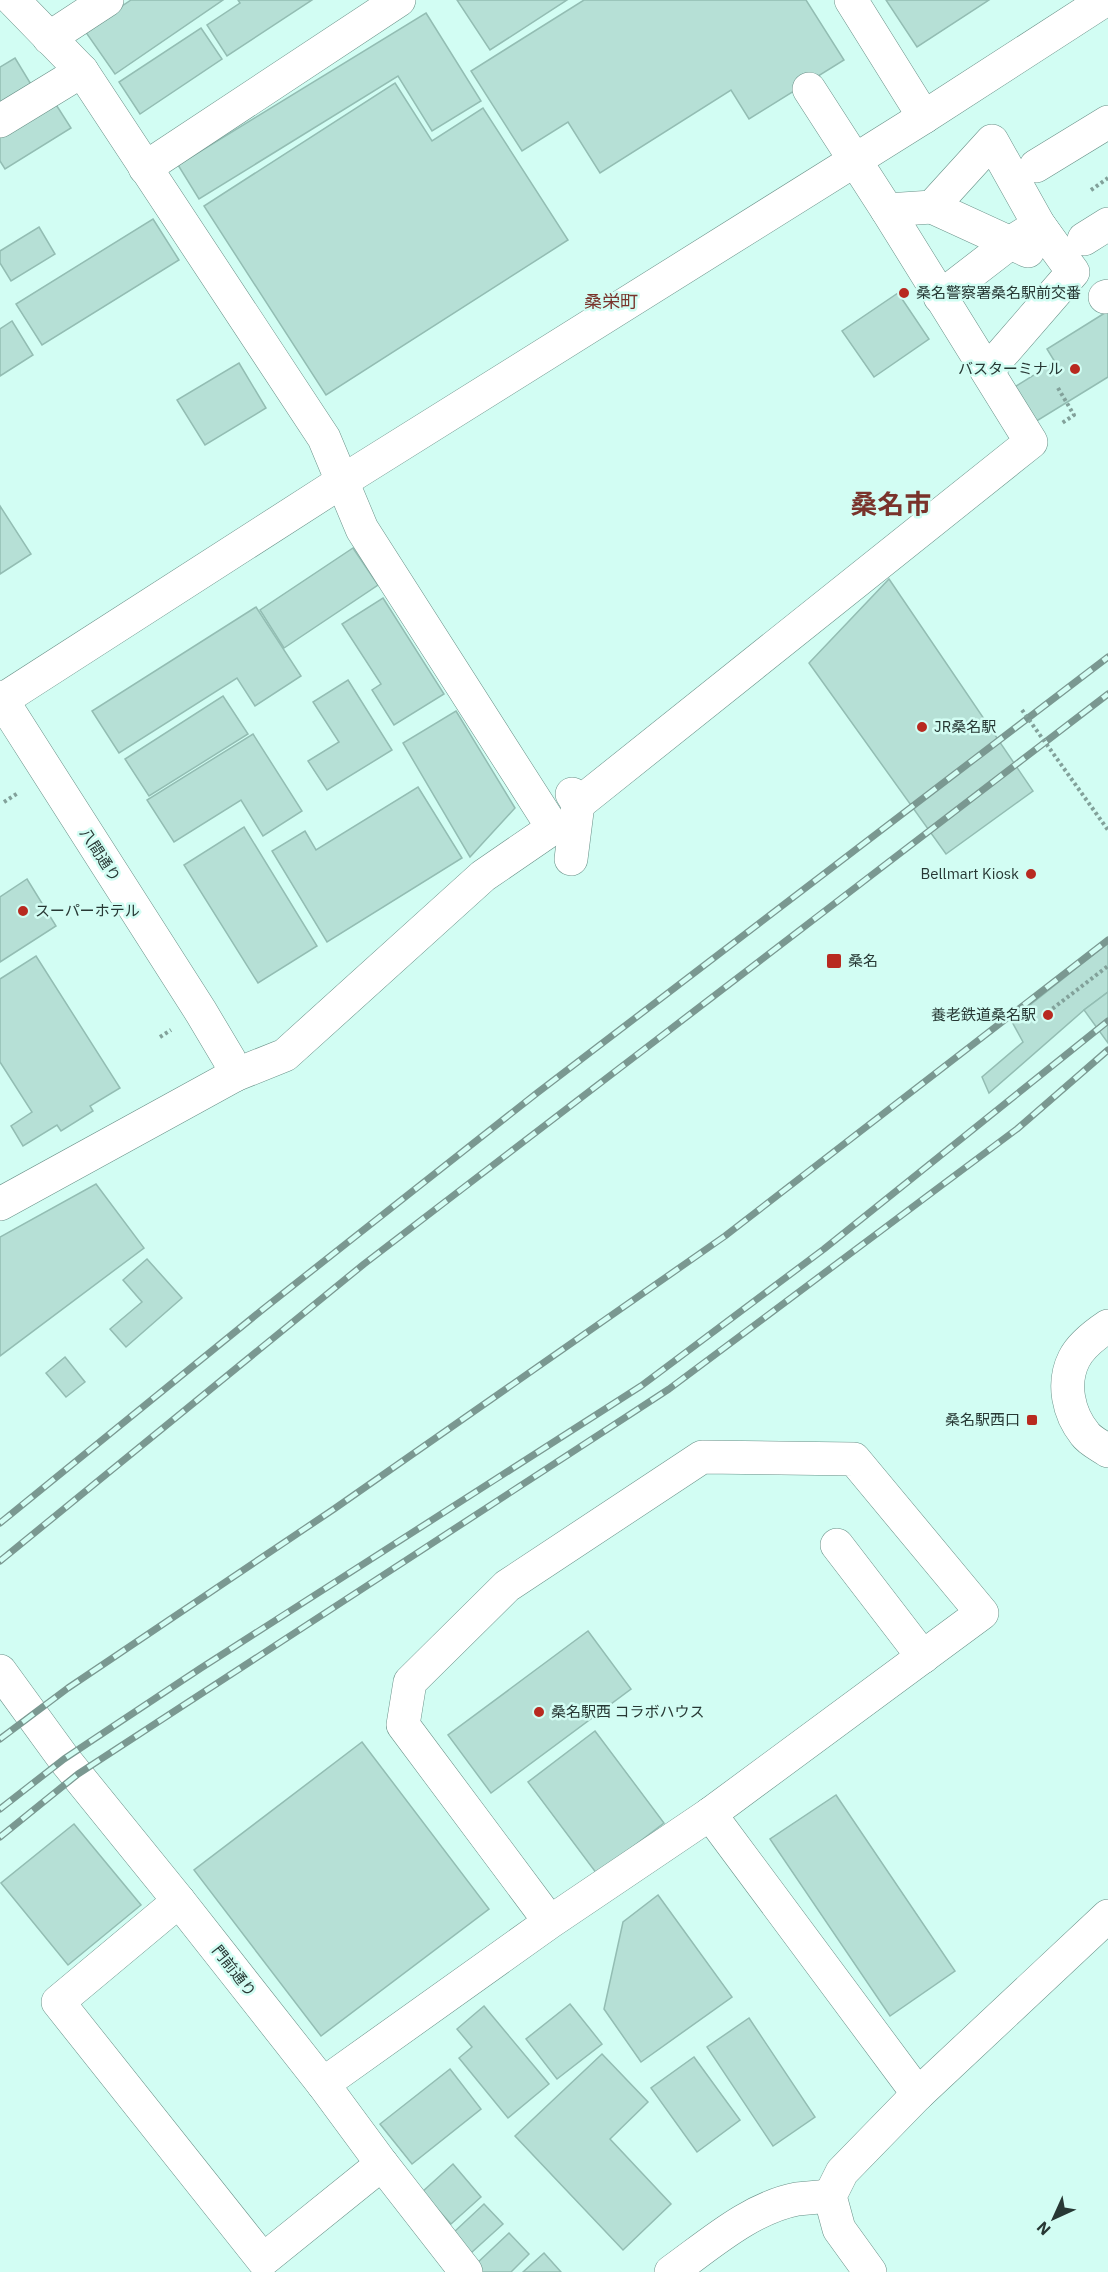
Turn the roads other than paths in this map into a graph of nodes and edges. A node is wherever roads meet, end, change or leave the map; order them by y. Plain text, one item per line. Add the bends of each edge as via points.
1 (13, 0) edge
2 (107, 0) edge
3 (399, 0) edge
4 (851, 0) edge
5 (1105, 0) edge
6 (50, 38) junction
7 (82, 70) junction
8 (809, 89) dead end
9 (924, 117) junction
10 (0, 121) edge
11 (1108, 122) edge
12 (855, 161) junction
13 (1036, 166) dead end
14 (145, 168) junction
15 (932, 207) junction
16 (887, 210) junction
17 (1039, 225) junction
18 (1010, 243) junction
19 (1073, 272) junction
20 (940, 297) junction
21 (988, 370) junction
22 (341, 482) junction
23 (1, 699) edge
24 (571, 859) dead end
25 (235, 1074) junction
26 (0, 1204) edge
27 (1108, 1326) edge
28 (1108, 1451) edge
29 (837, 1545) dead end
30 (923, 1657) junction
31 (0, 1671) edge
32 (710, 1814) junction
33 (179, 1901) junction
34 (1108, 1916) edge
35 (550, 1922) junction
36 (323, 2084) junction
37 (918, 2094) junction
38 (382, 2164) junction
39 (830, 2196) junction
40 (466, 2272) edge
41 (671, 2272) edge
42 (870, 2272) edge

1 - 6 street
2 - 6 street
3 - 14 street
4 - 9 street
5 - 9 street
6 - 7 street
7 - 10 street
7 - 14 street
8 - 12 street
9 - 12 street
11 - 13 street
12 - 16 street
12 - 22 street
14 - 22 street via 324,438
15 - 16 street
15 - 17 street via 992,141
15 - 18 street
16 - 20 street
17 - 18 street
17 - 19 street
18 - 19 street
18 - 20 street
19 - 21 street
20 - 21 street
21 - 24 street via 1031,442 575,798
22 - 23 street
22 - 25 street via 362,529 553,828 483,876 285,1055
23 - 25 street, 八間通り via 201,1012
25 - 26 street
27 - 28 street via 1074,1358 1066,1384 1072,1412 1086,1436
29 - 30 street
30 - 32 street
30 - 35 street via 982,1613 855,1459 702,1457 507,1586 411,1682 403,1725
31 - 33 street, 門前通り via 64,1760
32 - 35 street
32 - 37 street
33 - 36 street, 門前通り
33 - 38 street via 58,2002 263,2260
34 - 37 street
35 - 36 street
36 - 38 street, 門前通り
37 - 39 street via 842,2172
38 - 40 street, 門前通り
39 - 41 street via 796,2200 765,2210
39 - 42 street via 839,2229

